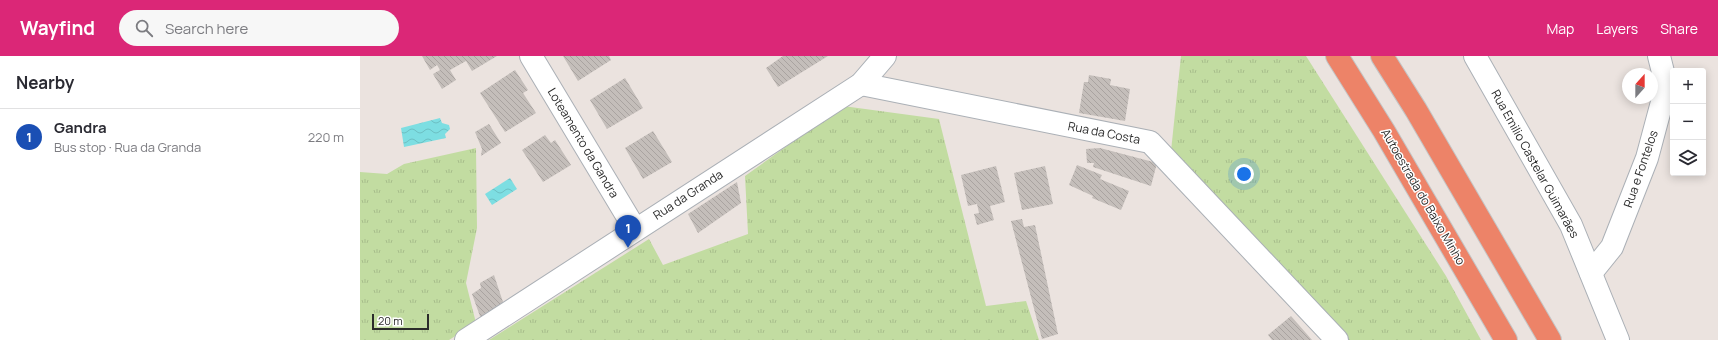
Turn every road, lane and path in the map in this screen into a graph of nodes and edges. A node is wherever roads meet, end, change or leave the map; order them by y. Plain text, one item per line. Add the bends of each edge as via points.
1 (531, 56) edge
2 (885, 56) edge
3 (1337, 56) edge
4 (1382, 56) edge
5 (1475, 56) edge
6 (1659, 56) edge
7 (861, 84) junction
8 (635, 229) junction
9 (1591, 273) junction
10 (466, 340) edge
11 (1337, 340) edge
12 (1506, 340) edge
13 (1550, 340) edge
14 (1618, 340) edge

1 - 8 street, Loteamento da Gandra
2 - 7 street, Rua da Granda
3 - 12 highway, Autoestrada do Baixo Minho via 1384,131
4 - 13 highway via 1420,116
5 - 9 street, Rua Emilio Castelar Guimarães via 1571,225
6 - 9 street, Rua e Fontelos via 1664,76 1662,102 1647,158 1612,247
7 - 8 street, Rua da Granda
7 - 11 street, Rua da Costa via 1150,142
8 - 10 street, Rua da Granda
9 - 14 street, Rua Emilio Castelar Guimarães

